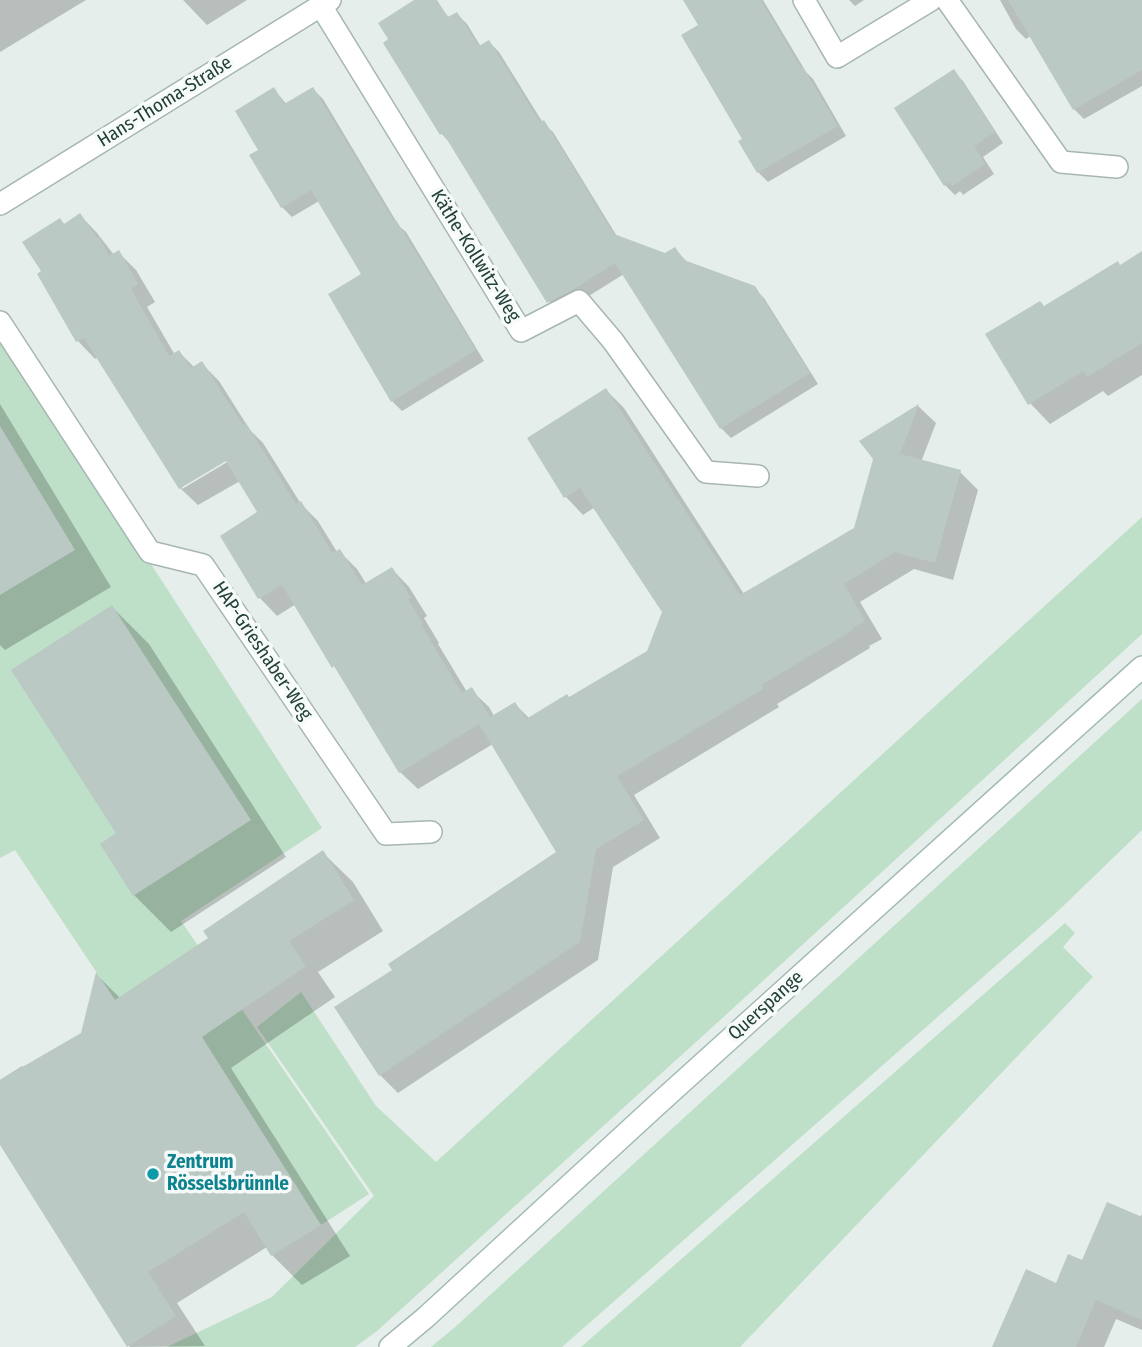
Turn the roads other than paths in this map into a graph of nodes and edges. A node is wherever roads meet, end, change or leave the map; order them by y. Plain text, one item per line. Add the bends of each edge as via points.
1 (804, 0) edge
2 (931, 0) edge
3 (947, 0) edge
4 (325, 3) edge
5 (1117, 167) dead end
6 (0, 204) edge
7 (0, 322) edge
8 (758, 477) dead end
9 (1142, 667) edge
10 (431, 832) dead end
11 (390, 1347) edge

1 - 2 street via 837,57
3 - 5 street via 1061,162
4 - 6 street, Hans-Thoma-Straße
4 - 8 street, Käthe-Kollwitz-Weg via 521,331 579,301 706,472
7 - 10 street, HAP-Grieshaber-Weg via 150,552 203,565 386,834
9 - 11 street, Querspange

